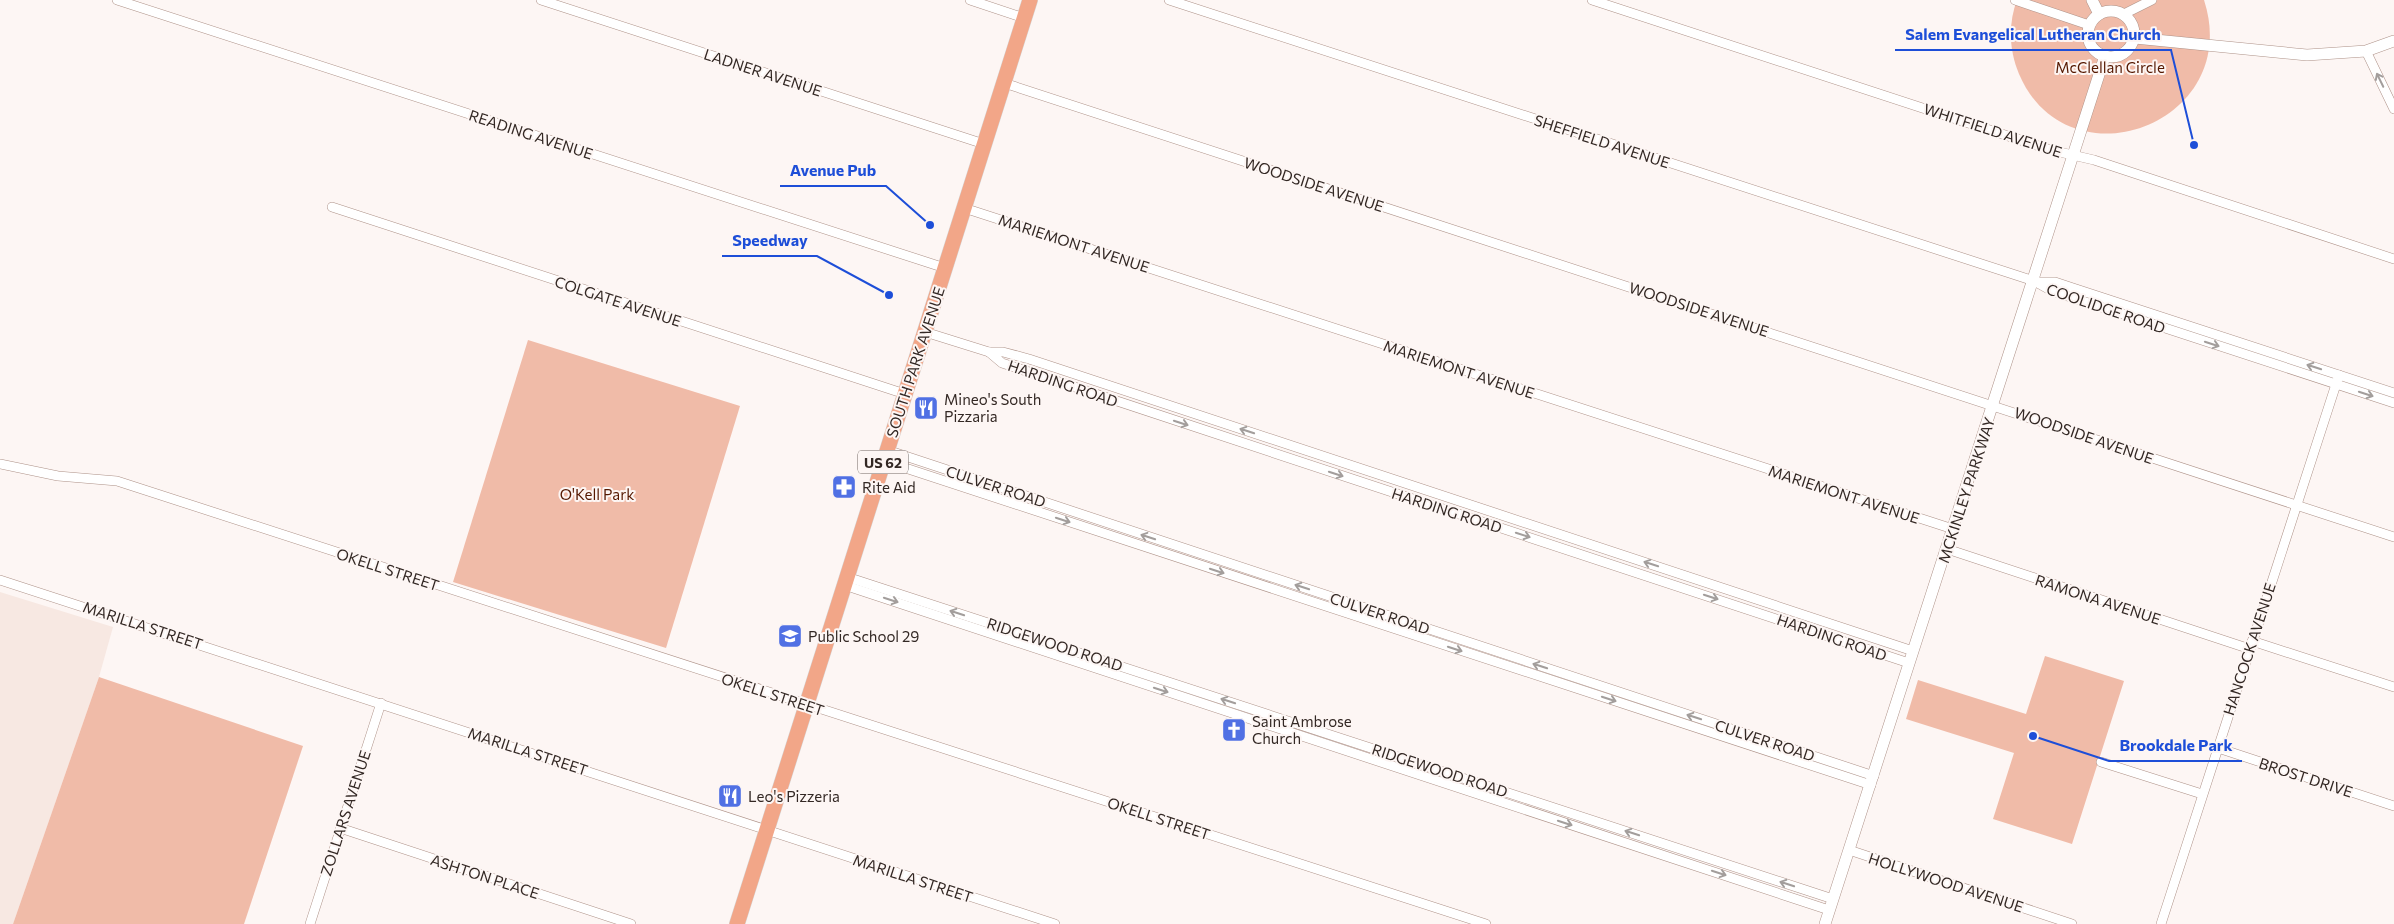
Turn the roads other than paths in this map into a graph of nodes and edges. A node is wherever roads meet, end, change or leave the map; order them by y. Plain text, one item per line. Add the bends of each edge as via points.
1 (116, 0) edge
2 (541, 0) edge
3 (970, 0) edge
4 (1030, 0) edge
5 (1170, 0) edge
6 (1592, 0) edge
7 (2015, 0) edge
8 (2092, 0) edge
9 (2152, 0) edge
10 (2099, 14) junction
11 (2124, 14) junction
12 (1024, 18) junction
13 (2089, 25) junction
14 (2135, 38) junction
15 (2394, 41) edge
16 (2366, 50) junction
17 (2105, 56) junction
18 (1004, 83) junction
19 (2394, 109) edge
20 (984, 144) junction
21 (2073, 155) junction
22 (332, 207) dead end
23 (964, 208) junction
24 (2394, 259) edge
25 (945, 268) junction
26 (2034, 282) junction
27 (2197, 329) junction
28 (925, 332) junction
29 (2194, 338) junction
30 (989, 352) junction
31 (2337, 380) junction
32 (2394, 393) edge
33 (905, 394) junction
34 (1158, 402) junction
35 (2394, 403) edge
36 (1994, 404) junction
37 (1154, 414) junction
38 (1266, 437) junction
39 (1262, 449) junction
40 (885, 456) junction
41 (0, 464) edge
42 (1368, 470) junction
43 (1364, 483) junction
44 (1474, 505) junction
45 (2296, 505) junction
46 (1470, 517) junction
47 (1953, 529) junction
48 (2394, 537) edge
49 (1581, 541) junction
50 (1947, 548) junction
51 (1577, 553) junction
52 (1684, 575) junction
53 (0, 580) edge
54 (846, 581) junction
55 (1680, 587) junction
56 (1788, 610) junction
57 (1784, 621) junction
58 (998, 631) junction
59 (2251, 645) junction
60 (1913, 651) junction
61 (1909, 664) junction
62 (1138, 671) junction
63 (1135, 681) junction
64 (2394, 687) edge
65 (381, 703) junction
66 (806, 705) junction
67 (1271, 715) junction
68 (1268, 725) junction
69 (2218, 748) junction
70 (1403, 758) junction
71 (2101, 762) dead end
72 (1400, 768) junction
73 (1872, 780) junction
74 (2202, 794) junction
75 (1541, 803) junction
76 (2394, 806) edge
77 (1537, 813) junction
78 (340, 828) junction
79 (766, 830) junction
80 (1675, 848) junction
81 (1850, 850) junction
82 (1672, 858) junction
83 (1831, 904) junction
84 (310, 924) edge
85 (631, 924) edge
86 (737, 924) edge
87 (1055, 924) edge
88 (1486, 924) edge
89 (1825, 924) edge
90 (2072, 924) edge
91 (2161, 924) edge

1 - 25 street, READING AVENUE
2 - 20 street, LADNER AVENUE
3 - 12 street
4 - 12 main road, SOUTH PARK AVENUE / US 62
5 - 26 street, SHEFFIELD AVENUE
6 - 21 street, WHITFIELD AVENUE
7 - 13 street
8 - 10 street
9 - 11 street
10 - 11 street via 2109,10
10 - 13 street
11 - 14 street via 2134,26
12 - 18 main road, SOUTH PARK AVENUE / US 62
13 - 17 street via 2090,44
14 - 16 street via 2307,55
14 - 17 street via 2125,53
15 - 16 street
19 -> 16 street
17 - 21 street, MCKINLEY PARKWAY
18 - 20 main road, SOUTH PARK AVENUE / US 62
18 - 36 street, WOODSIDE AVENUE
20 - 23 main road, SOUTH PARK AVENUE / US 62
21 - 24 street, WHITFIELD AVENUE
21 - 26 street, MCKINLEY PARKWAY
22 - 33 street, COLGATE AVENUE
23 - 25 main road, SOUTH PARK AVENUE / US 62
23 - 47 street, MARIEMONT AVENUE
25 - 28 main road, SOUTH PARK AVENUE / US 62
26 - 27 street, COOLIDGE ROAD via 2055,282
26 - 29 street, COOLIDGE ROAD via 2052,291
26 - 36 street, MCKINLEY PARKWAY
27 - 29 street
31 -> 27 street, COOLIDGE ROAD
28 - 30 street, HARDING ROAD
28 - 33 main road, SOUTH PARK AVENUE / US 62
29 -> 31 street, COOLIDGE ROAD
30 - 34 street, HARDING ROAD via 1003,352
30 - 37 street, HARDING ROAD via 1002,362
31 - 32 street, COOLIDGE ROAD
31 -> 35 street, COOLIDGE ROAD
31 - 45 street, HANCOCK AVENUE
33 - 40 main road, SOUTH PARK AVENUE / US 62
34 - 37 street
38 -> 34 street, HARDING ROAD
36 - 45 street, WOODSIDE AVENUE
36 - 47 street, MCKINLEY PARKWAY
37 -> 39 street, HARDING ROAD
38 - 39 street
38 - 42 street, HARDING ROAD
39 -> 43 street, HARDING ROAD
40 - 54 main road, SOUTH PARK AVENUE / US 62
40 - 73 street, CULVER ROAD
41 - 66 street, OKELL STREET via 58,476 116,481
42 - 43 street
42 - 44 street, HARDING ROAD
43 - 46 street, HARDING ROAD
44 - 46 street
44 - 49 street, HARDING ROAD
45 - 48 street, WOODSIDE AVENUE
45 - 59 street, HANCOCK AVENUE
46 -> 51 street, HARDING ROAD
47 - 50 street, MCKINLEY PARKWAY
49 - 51 street
52 -> 49 street, HARDING ROAD
50 - 59 street, RAMONA AVENUE
50 - 60 street, MCKINLEY PARKWAY
51 - 55 street, HARDING ROAD
52 - 55 street
52 - 56 street, HARDING ROAD
53 - 65 street, MARILLA STREET
54 - 58 street, RIDGEWOOD ROAD
54 - 66 main road, SOUTH PARK AVENUE / US 62
55 -> 57 street, HARDING ROAD
56 - 57 street
56 - 60 street, HARDING ROAD
57 - 61 street, HARDING ROAD
58 - 62 street, RIDGEWOOD ROAD
58 - 63 street, RIDGEWOOD ROAD
59 - 64 street, RAMONA AVENUE
59 - 69 street, HANCOCK AVENUE
60 - 61 street, MCKINLEY PARKWAY
61 - 73 street, MCKINLEY PARKWAY
62 - 63 street
67 -> 62 street, RIDGEWOOD ROAD
63 -> 68 street, RIDGEWOOD ROAD
65 - 78 street, ZOLLARS AVENUE
65 - 79 street, MARILLA STREET
66 - 79 main road, SOUTH PARK AVENUE / US 62
66 - 88 street, OKELL STREET
67 - 68 street
67 - 70 street, RIDGEWOOD ROAD
68 - 72 street, RIDGEWOOD ROAD
69 - 74 street, HANCOCK AVENUE
69 - 76 street, BROST DRIVE
70 - 72 street
70 - 75 street, RIDGEWOOD ROAD
71 - 74 street
72 - 77 street, RIDGEWOOD ROAD
73 - 81 street, MCKINLEY PARKWAY
74 - 91 street, HANCOCK AVENUE
75 - 77 street
80 -> 75 street, RIDGEWOOD ROAD
77 -> 82 street, RIDGEWOOD ROAD
78 - 84 street, ZOLLARS AVENUE
78 - 85 street, ASHTON PLACE
79 - 86 main road, SOUTH PARK AVENUE / US 62
79 - 87 street, MARILLA STREET
80 - 82 street
83 -> 80 street, RIDGEWOOD ROAD
81 - 83 street, MCKINLEY PARKWAY
81 - 90 street, HOLLYWOOD AVENUE
82 -> 83 street, RIDGEWOOD ROAD
83 - 89 street, MCKINLEY PARKWAY

